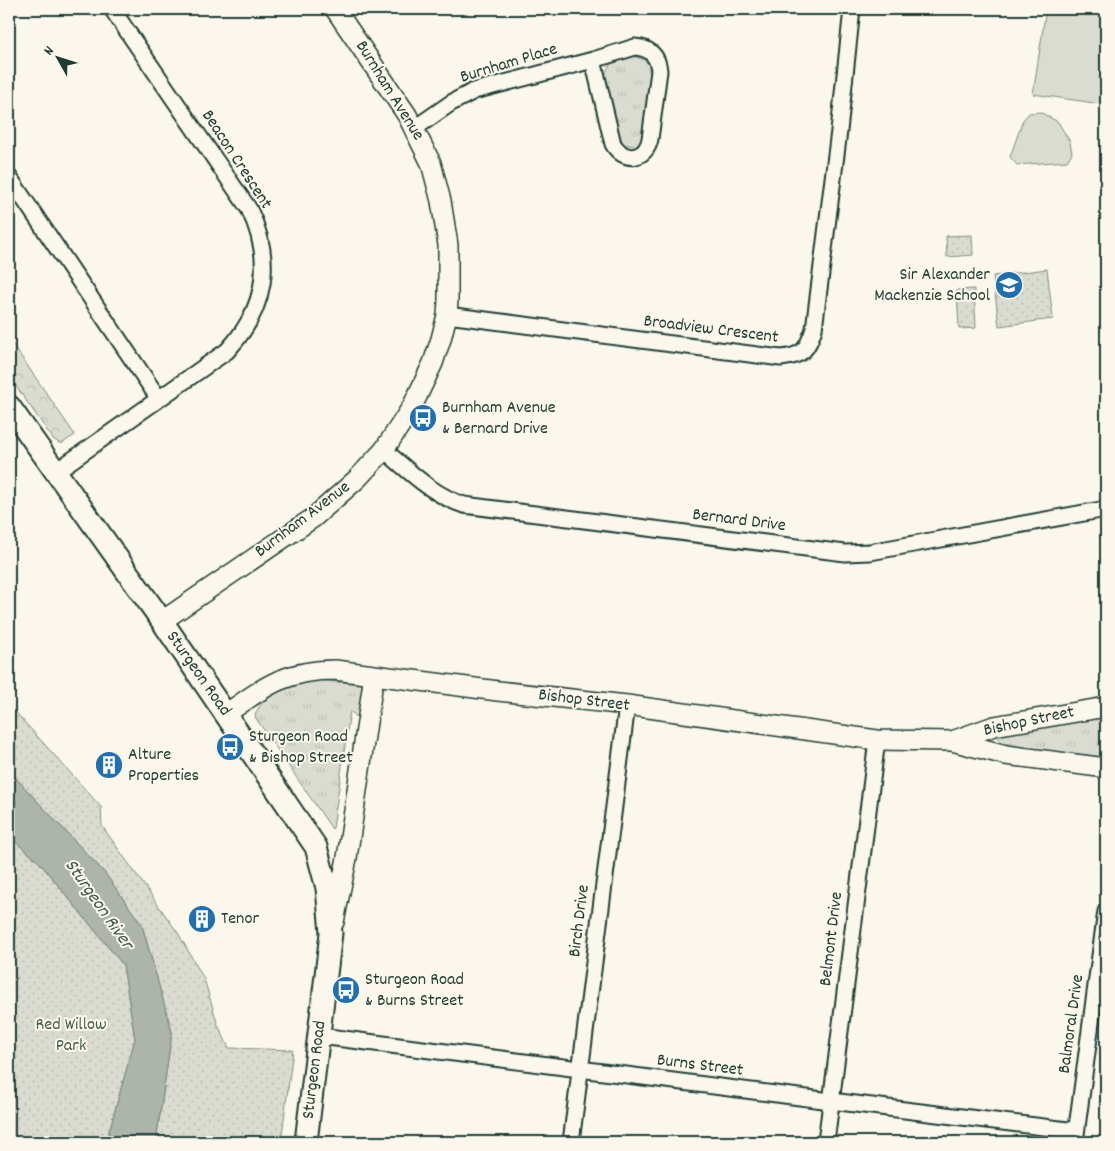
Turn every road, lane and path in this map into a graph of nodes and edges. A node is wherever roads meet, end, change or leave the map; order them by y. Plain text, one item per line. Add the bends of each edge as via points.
1 (112, 9) edge
2 (335, 9) edge
3 (852, 9) edge
4 (593, 60) junction
5 (414, 128) junction
6 (9, 177) edge
7 (447, 315) junction
8 (159, 399) junction
9 (9, 406) edge
10 (384, 450) junction
11 (55, 472) junction
12 (1106, 509) edge
13 (162, 621) junction
14 (374, 675) junction
15 (627, 705) junction
16 (1106, 707) edge
17 (226, 714) junction
18 (877, 740) junction
19 (952, 741) junction
20 (1106, 768) edge
21 (1106, 911) edge
22 (331, 933) junction
23 (320, 1036) junction
24 (580, 1070) junction
25 (831, 1102) junction
26 (1076, 1137) edge
27 (306, 1142) edge
28 (571, 1142) edge
29 (826, 1142) edge

1 - 8 street, Beacon Crescent via 249,209 262,247 261,289 245,329 227,351
2 - 5 street, Burnham Avenue
3 - 7 street, Broadview Crescent via 814,329 804,352 781,358
4 - 4 street, Burnham Place via 613,144 625,156 642,154 650,139 659,71 657,59 648,50 635,47
4 - 5 street, Burnham Place via 474,91
5 - 7 street, Burnham Avenue via 431,163 441,201 448,244
6 - 8 street
7 - 10 street, Burnham Avenue via 423,385
8 - 11 street, Beacon Crescent
9 - 11 main road, Sturgeon Road
10 - 12 street, Bernard Drive via 439,494 464,505 844,553 870,552
10 - 13 street, Burnham Avenue via 313,518
11 - 13 main road, Sturgeon Road
13 - 17 main road, Sturgeon Road
14 - 15 street, Bishop Street
14 - 17 street, Bishop Street via 335,670 298,673 261,689
14 - 22 street via 347,858
15 - 18 street, Bishop Street
15 - 24 street, Birch Drive
16 - 19 street, Bishop Street via 994,726
17 - 22 main road, Sturgeon Road via 316,847 327,888
18 - 19 street, Bishop Street
18 - 25 street, Belmont Drive
19 - 20 street, Bishop Street via 1006,755
21 - 26 street, Balmoral Drive
22 - 23 main road, Sturgeon Road
23 - 24 street, Burns Street
23 - 27 main road, Sturgeon Road
24 - 25 street, Burns Street
24 - 28 street, Birch Drive
25 - 26 street, Burns Street
25 - 29 street, Belmont Drive

